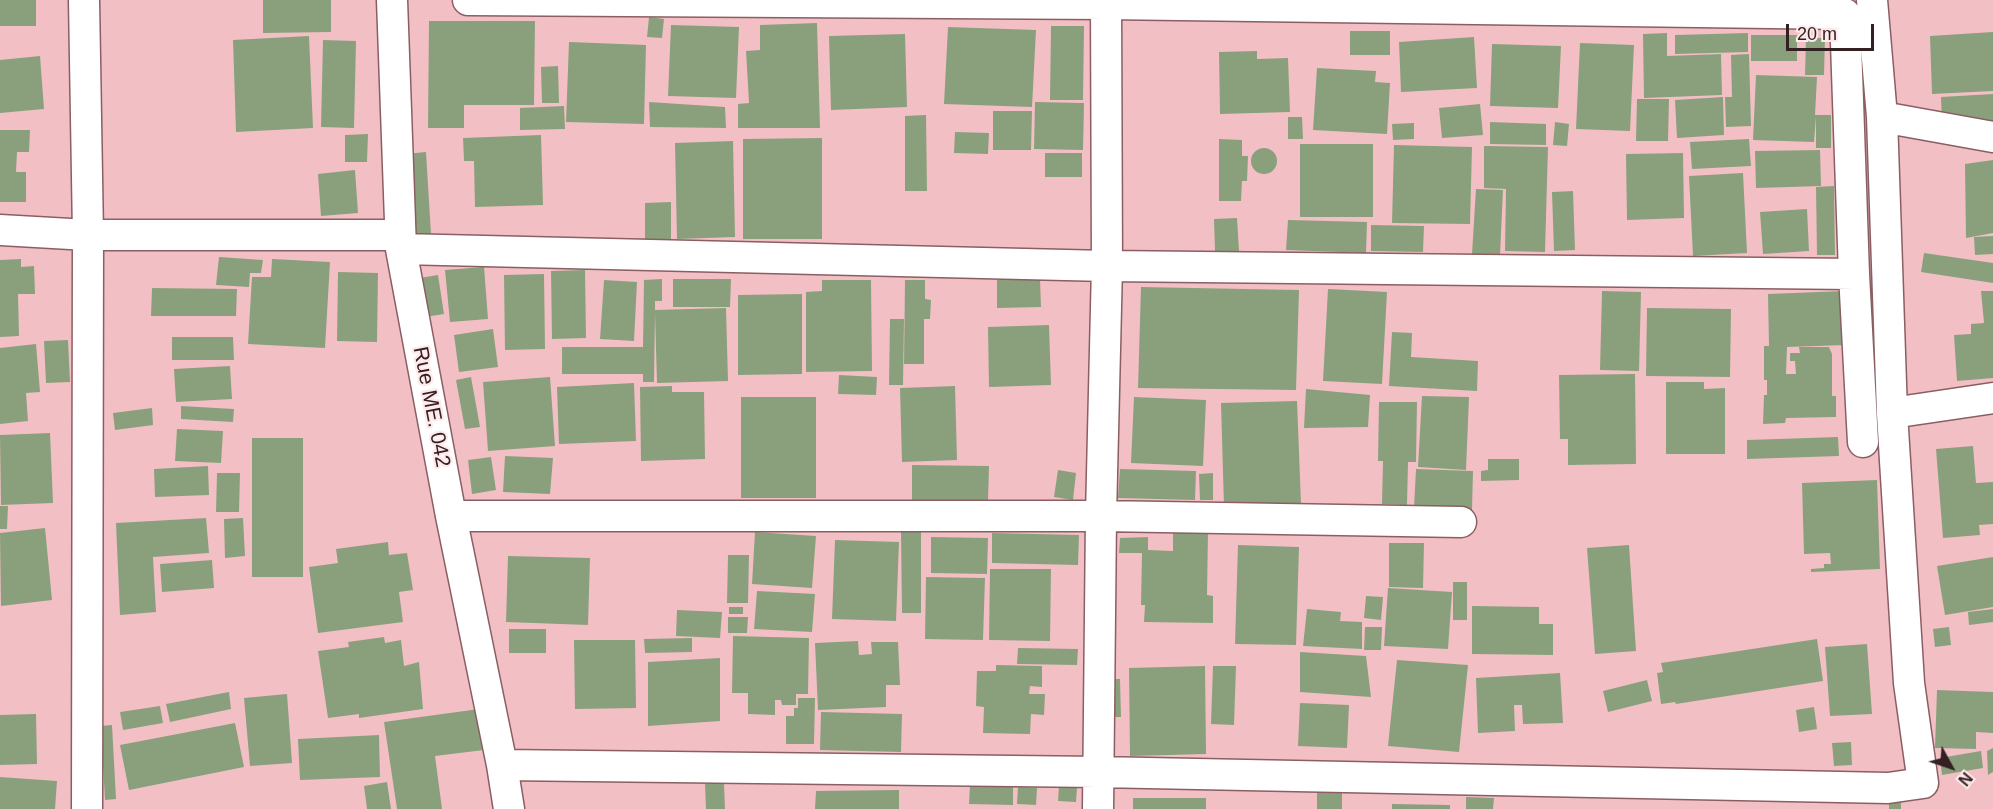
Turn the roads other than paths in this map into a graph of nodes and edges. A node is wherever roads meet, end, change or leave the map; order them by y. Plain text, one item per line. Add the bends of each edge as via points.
1 (84, 0) edge
2 (392, 0) edge
3 (468, 0) edge
4 (1872, 0) edge
5 (1106, 2) edge
6 (1882, 117) junction
7 (1993, 137) edge
8 (0, 230) edge
9 (88, 235) junction
10 (401, 242) junction
11 (1107, 266) junction
12 (1854, 274) junction
13 (1993, 398) edge
14 (1892, 413) junction
15 (1863, 442) dead end
16 (451, 516) junction
17 (1101, 516) junction
18 (1461, 522) dead end
19 (502, 765) junction
20 (1098, 772) junction
21 (87, 809) edge
22 (509, 809) edge
23 (1098, 809) edge

1 - 9 street
2 - 10 street, Rue ME. 042
3 - 5 street
4 - 6 street
5 - 11 street
5 - 12 street via 1845,14
6 - 7 street
6 - 14 street
8 - 9 street
9 - 10 street
9 - 21 street
10 - 11 street
10 - 16 street, Rue ME. 042
11 - 12 street
11 - 17 street
12 - 15 street
13 - 14 street
14 - 20 street via 1909,683 1923,783 1876,788
16 - 17 street
16 - 19 street, Rue ME. 042
17 - 18 street
17 - 20 street
19 - 20 street
19 - 22 street, Rue ME. 042
20 - 23 street

